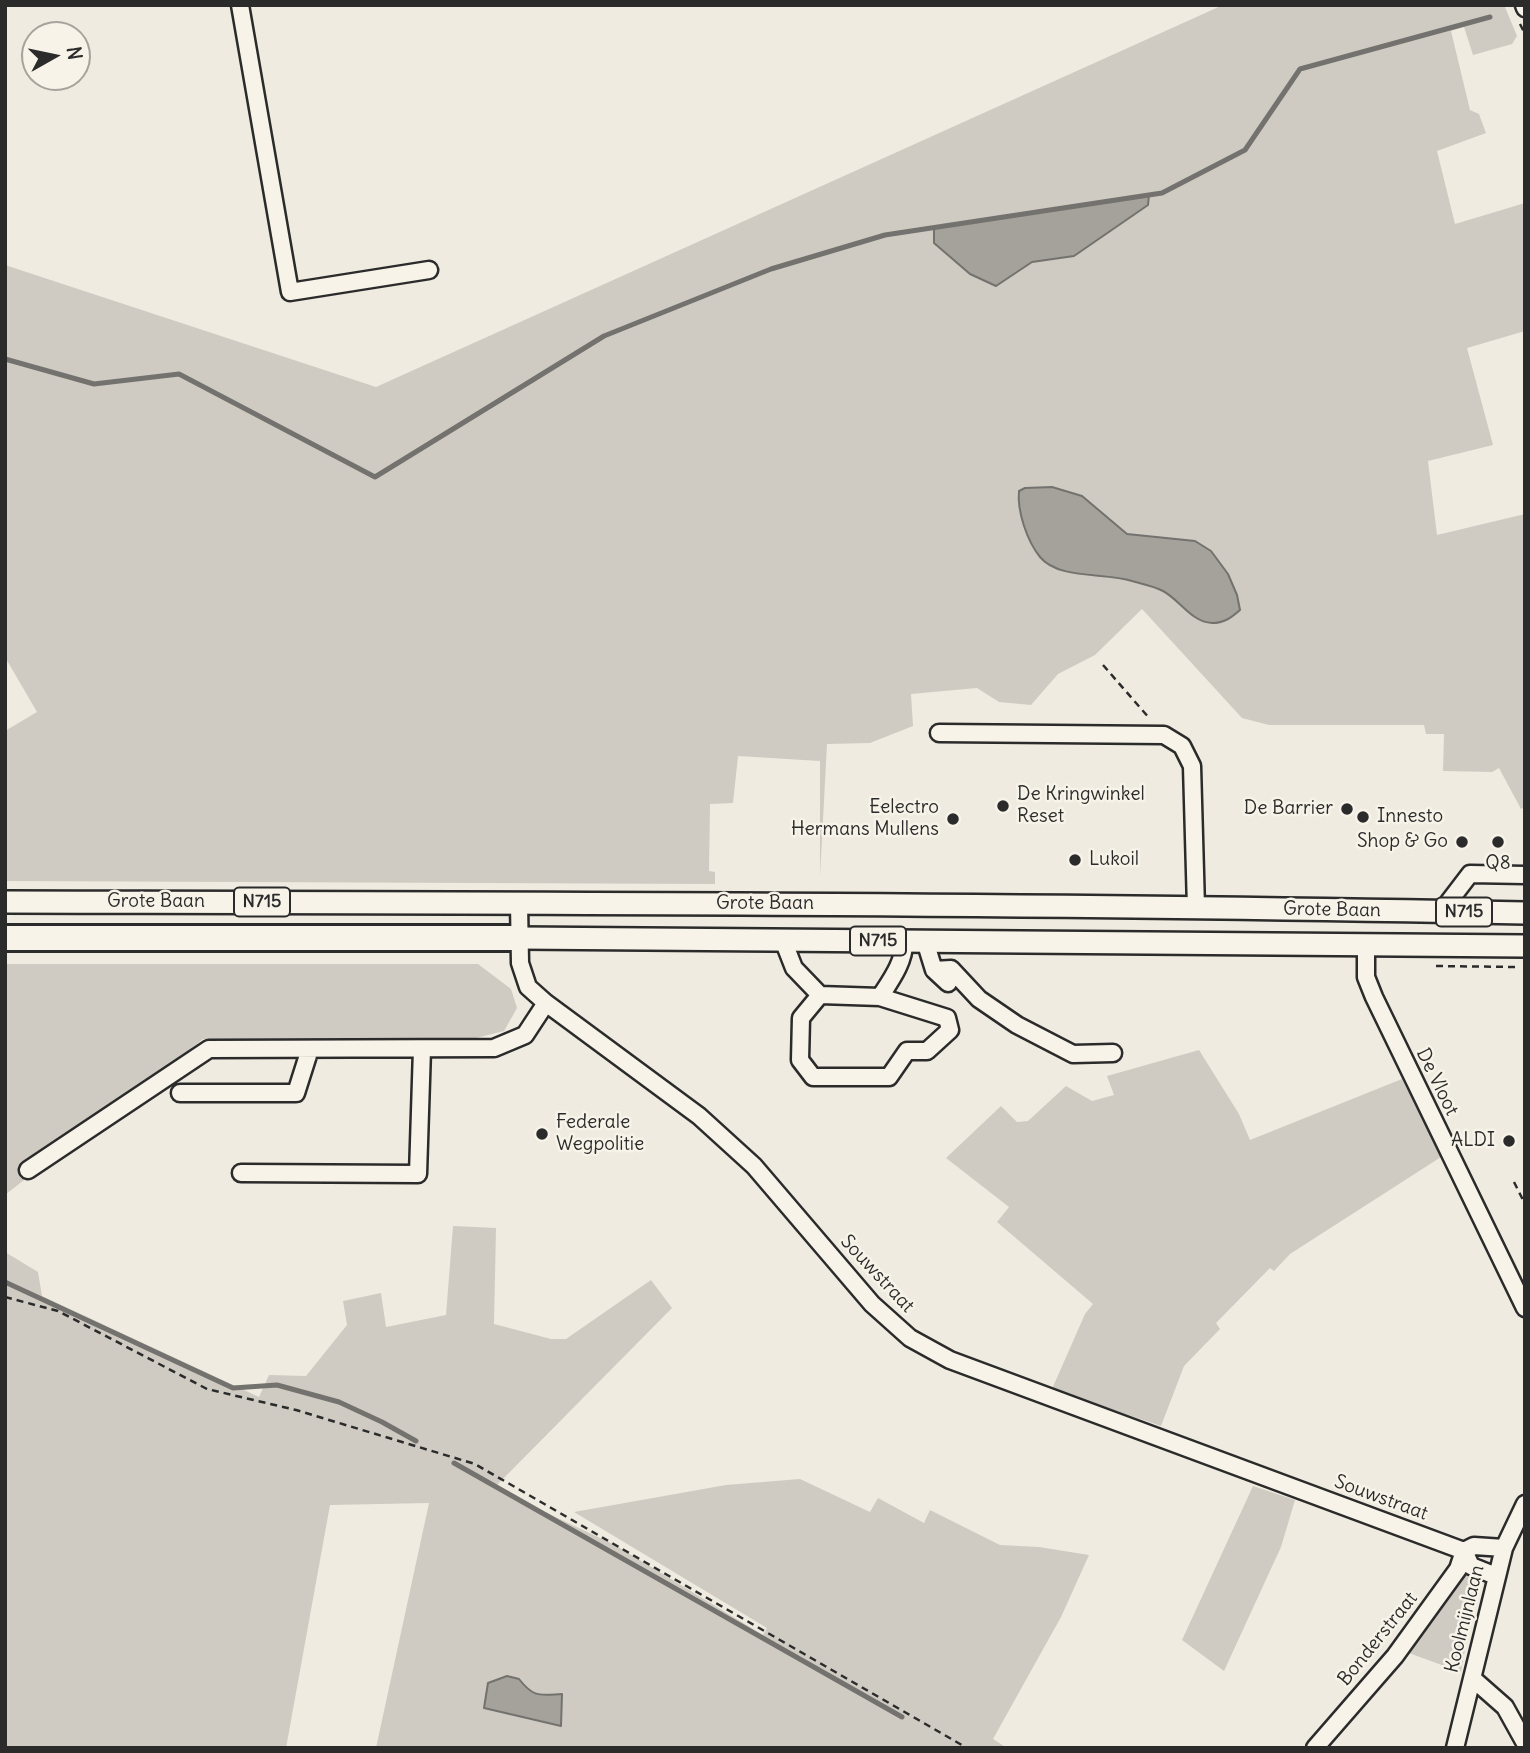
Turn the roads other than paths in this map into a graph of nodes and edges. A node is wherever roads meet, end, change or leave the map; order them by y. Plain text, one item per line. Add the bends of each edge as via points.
1 (240, 5) edge
2 (429, 270) dead end
3 (939, 733) dead end
4 (1525, 875) edge
5 (5, 902) edge
6 (519, 903) junction
7 (1196, 908) junction
8 (1441, 912) junction
9 (1525, 914) edge
10 (519, 938) junction
11 (5, 939) edge
12 (783, 940) junction
13 (915, 941) junction
14 (1366, 944) junction
15 (1525, 946) edge
16 (934, 970) junction
17 (948, 983) dead end
18 (820, 995) junction
19 (880, 997) junction
20 (546, 1003) junction
21 (310, 1049) junction
22 (422, 1049) junction
23 (1113, 1053) dead end
24 (180, 1093) dead end
25 (28, 1170) dead end
26 (241, 1173) dead end
27 (1525, 1308) edge
28 (1525, 1504) edge
29 (1504, 1548) junction
30 (1464, 1551) junction
31 (1496, 1576) junction
32 (1472, 1678) junction
33 (1525, 1742) edge
34 (1315, 1748) edge
35 (1455, 1748) edge

1 - 2 street via 290,292
3 - 7 street via 1164,735 1182,746 1192,766
4 - 8 street via 1470,874
5 - 6 main road, Grote Baan / N715
6 - 7 main road, Grote Baan / N715
6 - 10 street, Souwstraat
7 - 8 main road, Grote Baan / N715
8 - 9 main road, Grote Baan / N715
10 - 11 highway, Grote Baan / N715
10 - 12 main road, Grote Baan / N715
10 - 20 street, Souwstraat via 528,988
12 - 13 main road, Grote Baan / N715
12 - 18 street via 794,968
13 - 14 main road, Grote Baan / N715
13 - 16 street
13 - 19 street via 904,951
14 - 15 main road, Grote Baan / N715
14 - 27 street, De Vloot via 1366,977 1374,997
16 - 17 street
16 - 23 street via 951,969 998,1014 1073,1054
18 - 19 street
18 - 19 street via 801,1018 800,1060 813,1077 889,1077 907,1051 927,1051 950,1030 947,1018
20 - 22 street via 525,1035 494,1048
20 - 30 street, Souwstraat via 699,1116 754,1166 872,1304 920,1343 950,1360
21 - 22 street
21 - 24 street via 296,1093
21 - 25 street via 209,1049
22 - 26 street via 418,1174
28 - 29 street, Koolmijnlaan
29 - 30 street, Souwstraat via 1474,1546
29 - 31 street, Koolmijnlaan
30 - 31 street, Souwstraat via 1471,1566
30 - 34 street, Bonderstraat via 1458,1569 1395,1656
31 - 32 street, Koolmijnlaan
32 - 33 street via 1505,1707
32 - 35 street, Koolmijnlaan

